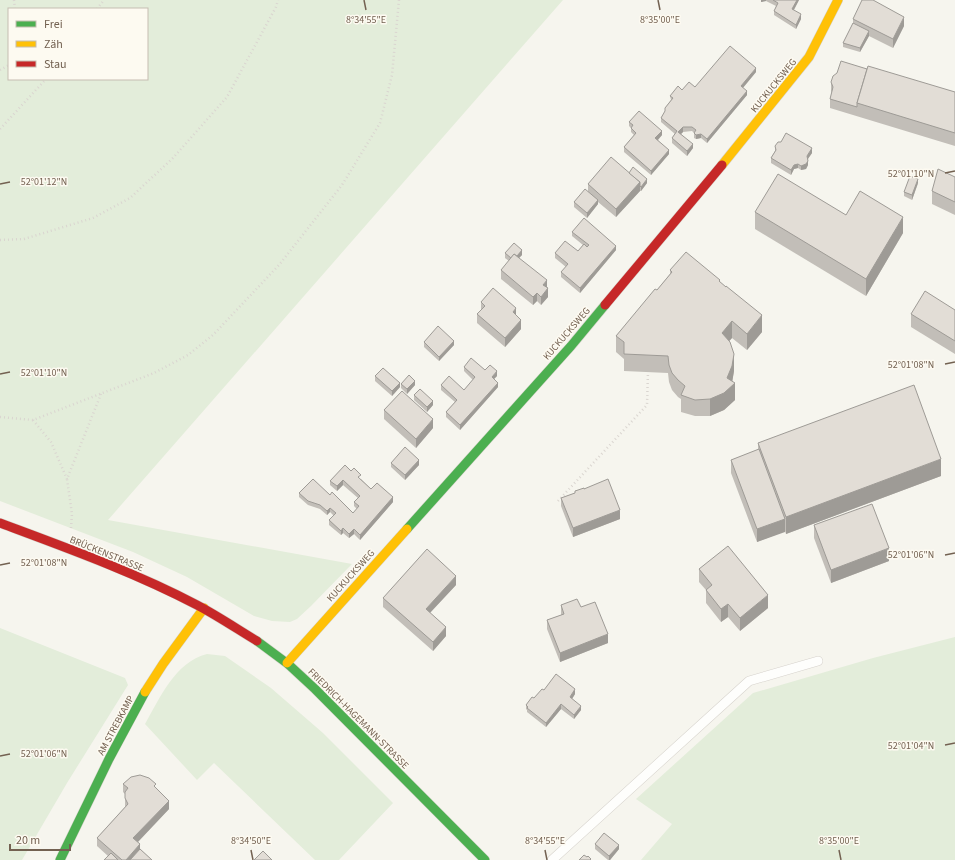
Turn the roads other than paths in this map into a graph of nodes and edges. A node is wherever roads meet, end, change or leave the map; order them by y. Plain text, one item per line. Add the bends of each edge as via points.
1 (838, 0) edge
2 (0, 523) edge
3 (204, 608) junction
4 (818, 662) dead end
5 (287, 663) junction
6 (60, 860) edge
7 (485, 860) edge
8 (552, 860) edge

1 - 5 street, KUCKUCKSWEG via 809,57 685,211 571,346
2 - 3 street, BRÜCKENSTRASSE via 123,571
3 - 5 street, FRIEDRICH-HAGEMANN-STRASSE via 259,642
3 - 6 street, AM STREBKAMP via 141,699
4 - 8 lane via 748,681
5 - 7 street, FRIEDRICH-HAGEMANN-STRASSE via 318,691

